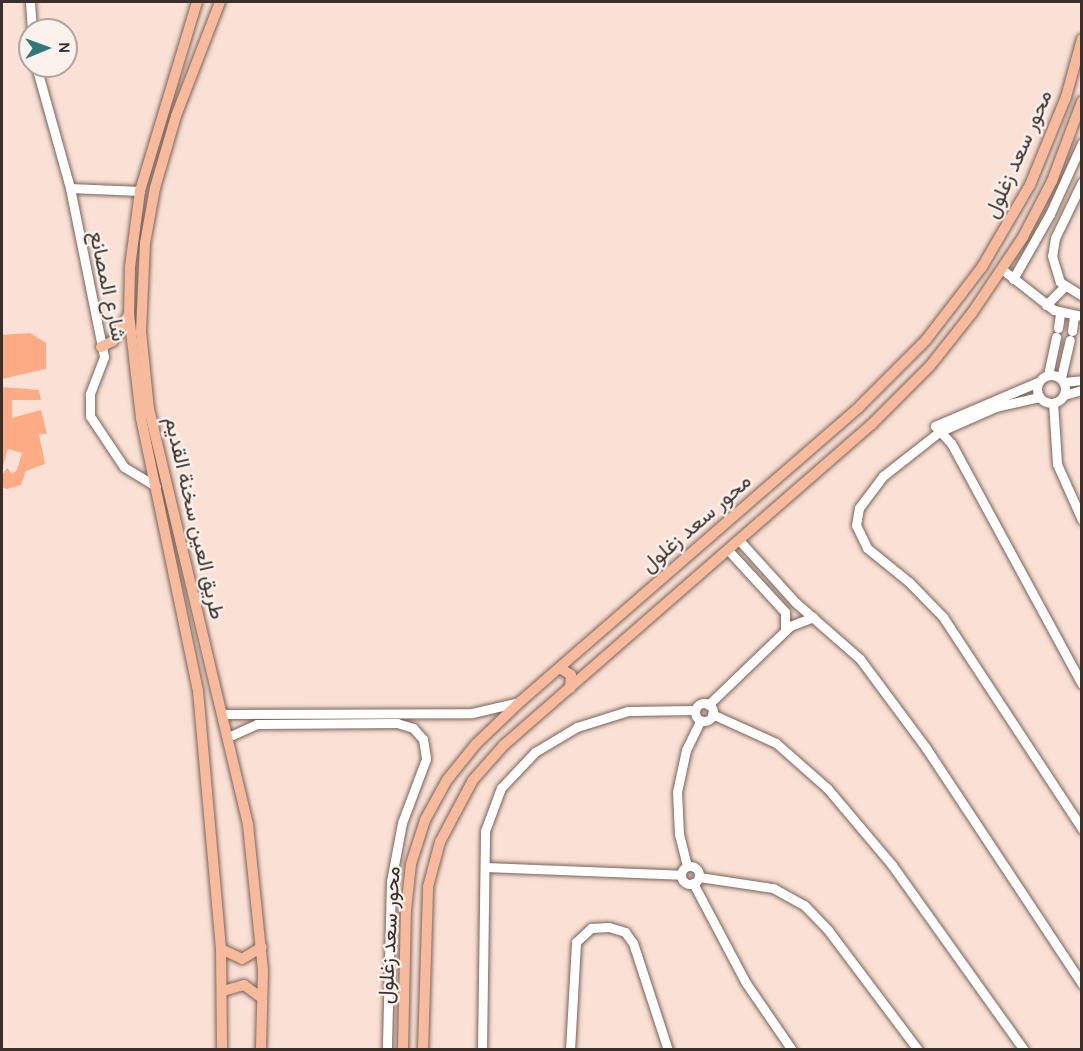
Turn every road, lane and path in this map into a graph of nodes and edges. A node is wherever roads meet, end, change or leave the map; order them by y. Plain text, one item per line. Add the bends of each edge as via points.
1 (30, 2) edge
2 (220, 2) edge
3 (196, 3) edge
4 (31, 18) edge
5 (1082, 39) edge
6 (39, 78) edge
7 (1082, 101) edge
8 (1082, 143) edge
9 (1082, 182) edge
10 (70, 188) junction
11 (140, 191) junction
12 (1002, 270) junction
13 (1013, 279) junction
14 (1065, 286) junction
15 (1082, 296) edge
16 (1046, 305) junction
17 (1060, 313) junction
18 (129, 314) junction
19 (1078, 316) edge
20 (101, 347) junction
21 (1048, 375) junction
22 (1063, 380) junction
23 (1082, 380) edge
24 (1038, 382) junction
25 (1082, 390) edge
26 (1064, 395) junction
27 (1039, 397) junction
28 (1053, 403) junction
29 (959, 422) junction
30 (939, 432) junction
31 (951, 443) junction
32 (156, 486) junction
33 (1082, 520) edge
34 (739, 540) junction
35 (729, 550) junction
36 (795, 602) junction
37 (785, 612) junction
38 (813, 617) junction
39 (785, 630) junction
40 (575, 653) junction
41 (560, 668) junction
42 (590, 671) junction
43 (1082, 684) edge
44 (570, 688) junction
45 (521, 701) junction
46 (710, 709) junction
47 (695, 710) junction
48 (223, 714) junction
49 (700, 721) junction
50 (228, 737) junction
51 (1082, 830) edge
52 (687, 866) junction
53 (485, 867) junction
54 (681, 875) junction
55 (696, 880) junction
56 (262, 946) junction
57 (221, 949) junction
58 (1082, 984) edge
59 (223, 991) junction
60 (262, 998) junction
61 (222, 1050) edge
62 (261, 1050) edge
63 (387, 1050) edge
64 (403, 1050) edge
65 (423, 1050) edge
66 (482, 1050) edge
67 (570, 1050) edge
68 (668, 1050) edge
69 (792, 1050) edge
70 (918, 1050) edge
71 (1024, 1050) edge

1 - 4 street
2 - 48 main road, طريق العين سخنة القديم via 176,116 155,188 145,243 141,332 149,410
3 - 11 main road, طريق العين سخنة القديم
5 - 40 main road, محور سعد زغلول via 1066,97 1030,185 999,241 955,305 860,406
6 - 10 street, شارع المصانع
7 - 12 main road, محور سعد زغلول via 1040,207
8 - 13 street via 1054,205
9 - 14 street via 1052,247 1055,273
10 - 11 street
10 - 20 street, شارع المصانع
11 - 18 main road, طريق العين سخنة القديم via 130,267
12 - 13 street
12 - 34 main road, محور سعد زغلول via 944,350 913,384
13 - 16 street
14 - 15 street
14 - 16 street
16 - 17 street
17 - 19 street
17 - 21 street
18 - 20 main road via 112,340
18 - 32 main road, طريق العين سخنة القديم via 137,396
19 - 22 street
20 - 32 street, شارع المصانع via 103,365 89,402 92,423 128,471
21 - 22 street
21 - 24 street
22 - 23 street
22 - 26 street
24 - 27 street
24 - 30 street via 947,418 935,426
25 - 26 street
26 - 28 street
27 - 28 street
27 - 29 street via 996,407
28 - 33 street via 1056,464
29 - 30 street
29 - 31 street
30 - 31 street
30 - 51 street via 895,465 863,500 856,516 858,533 867,548 909,582 943,617
31 - 43 street
32 - 57 main road, طريق العين سخنة القديم via 198,691
34 - 35 main road, محور سعد زغلول
34 - 36 street
35 - 37 street
35 - 42 main road, محور سعد زغلول
36 - 37 street
36 - 38 street
37 - 39 street
38 - 39 street via 800,619
38 - 58 street via 860,659 894,705
39 - 46 street
40 - 41 main road, محور سعد زغلول
40 - 42 main road via 577,665
41 - 44 main road via 571,675
41 - 45 main road, محور سعد زغلول
42 - 44 main road, محور سعد زغلول
44 - 65 main road, محور سعد زغلول via 488,762 460,800 440,842 426,910
45 - 48 street via 472,713
45 - 64 main road, محور سعد زغلول via 476,744 447,780 417,842 408,886
46 - 47 street via 700,704
46 - 49 street via 706,721
46 - 71 street via 776,743 828,789 898,874
47 - 49 street
47 - 53 street via 628,711 577,727 535,753 508,778 494,802 487,822
48 - 50 main road, طريق العين سخنة القديم
49 - 52 street via 686,750 677,792 679,834
50 - 56 main road, طريق العين سخنة القديم via 248,825
50 - 63 street via 257,724 401,723 413,728 423,740 424,764 407,804 393,861
52 - 54 street
52 - 55 street via 696,868
53 - 54 street
53 - 66 street
54 - 55 street via 683,881
55 - 69 street via 746,983
55 - 70 street via 773,888 804,905 828,930
56 - 57 main road via 242,959
56 - 60 main road, طريق العين سخنة القديم
57 - 59 main road, طريق العين سخنة القديم
59 - 60 main road via 244,985
59 - 61 main road, طريق العين سخنة القديم
60 - 62 main road, طريق العين سخنة القديم
67 - 68 street via 576,942 591,928 609,927 625,932 633,943

